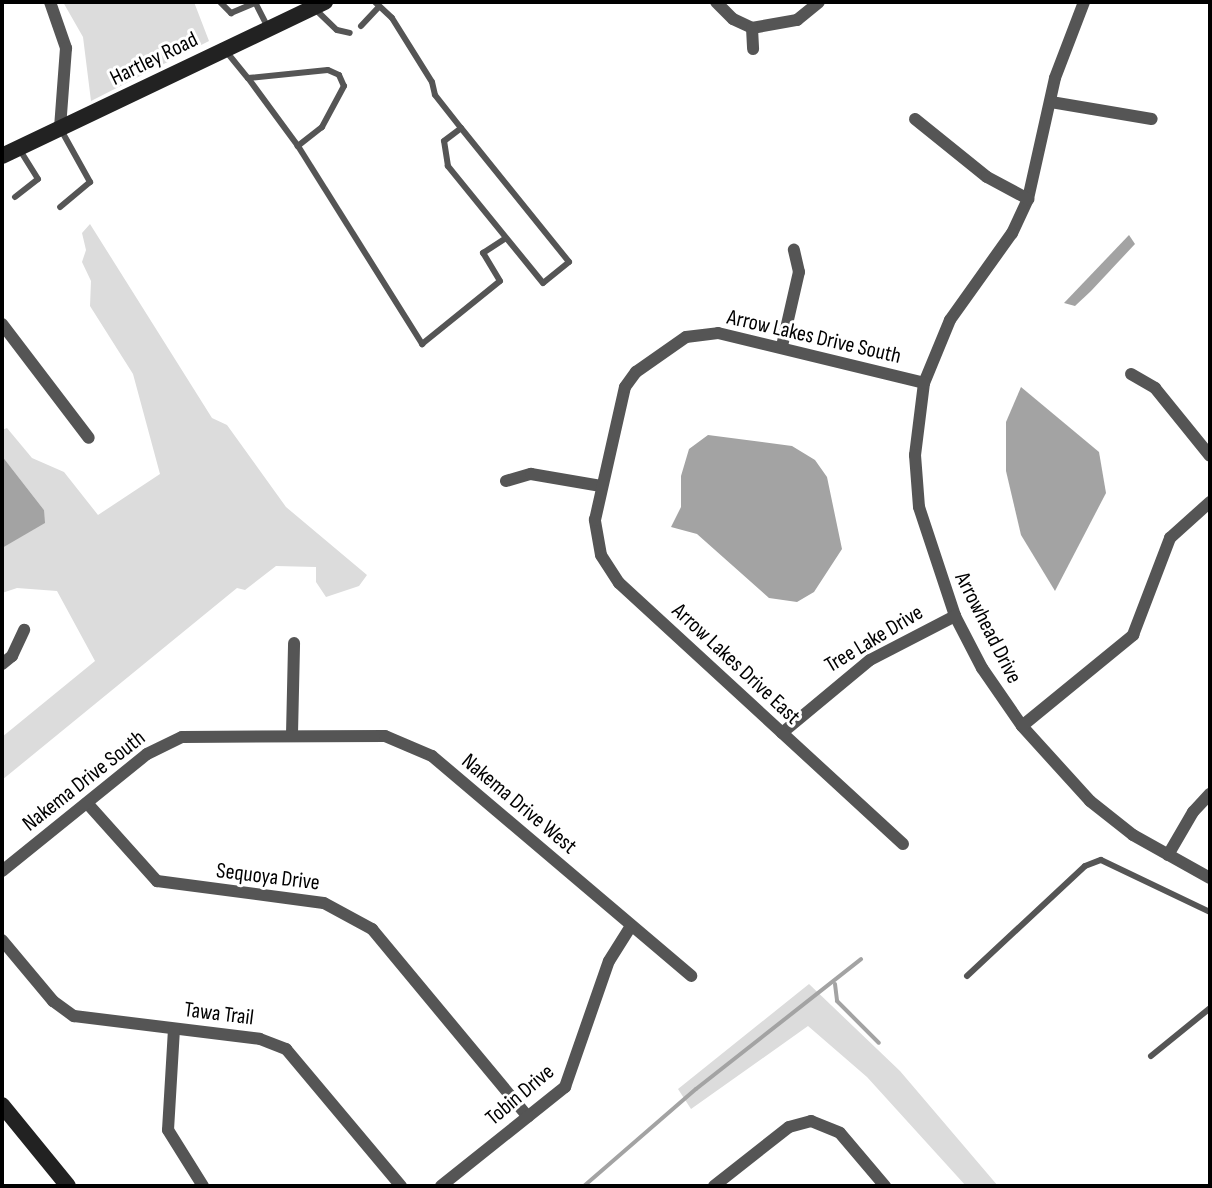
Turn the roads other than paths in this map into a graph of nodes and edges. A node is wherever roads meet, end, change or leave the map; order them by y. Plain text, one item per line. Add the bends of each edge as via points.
1 (50, 2) edge
2 (220, 2) edge
3 (256, 2) edge
4 (716, 2) edge
5 (819, 2) edge
6 (1084, 2) edge
7 (319, 5) edge
8 (377, 5) edge
9 (361, 26) dead end
10 (752, 28) junction
11 (268, 29) junction
12 (350, 33) dead end
13 (753, 49) dead end
14 (225, 50) junction
15 (248, 78) junction
16 (1051, 102) junction
17 (915, 119) dead end
18 (1152, 119) dead end
19 (60, 128) junction
20 (461, 128) junction
21 (298, 146) junction
22 (19, 148) junction
23 (2, 156) edge
24 (15, 197) dead end
25 (1028, 199) junction
26 (60, 207) dead end
27 (506, 238) junction
28 (794, 250) dead end
29 (2, 324) edge
30 (782, 346) junction
31 (1131, 374) dead end
32 (924, 383) junction
33 (89, 438) dead end
34 (1210, 456) edge
35 (506, 481) dead end
36 (601, 486) junction
37 (1210, 502) edge
38 (955, 616) junction
39 (24, 630) dead end
40 (294, 643) dead end
41 (2, 664) edge
42 (1022, 726) junction
43 (782, 733) junction
44 (292, 734) junction
45 (1210, 794) edge
46 (87, 803) junction
47 (903, 844) dead end
48 (1168, 855) junction
49 (2, 871) edge
50 (1210, 878) edge
51 (1210, 912) edge
52 (631, 926) junction
53 (2, 940) edge
54 (691, 976) dead end
55 (967, 976) dead end
56 (1210, 1008) edge
57 (174, 1029) junction
58 (1151, 1056) dead end
59 (2, 1105) edge
60 (528, 1117) junction
61 (9, 1124) edge
62 (68, 1186) edge
63 (203, 1186) edge
64 (401, 1186) edge
65 (441, 1186) edge
66 (714, 1186) edge
67 (885, 1186) edge

1 - 19 street via 66,48
2 - 3 lane via 231,13
3 - 11 lane
4 - 10 street
5 - 10 street via 797,20
6 - 16 street, Arrowhead Drive
7 - 11 street, Hartley Road
7 - 12 lane via 337,30
8 - 9 lane
8 - 20 lane via 392,18 435,95
10 - 13 street
11 - 14 street, Hartley Road
14 - 15 lane
14 - 19 street, Hartley Road
15 - 21 lane
15 - 21 lane via 328,70 339,75 344,86 337,105
16 - 18 street
16 - 25 street, Arrowhead Drive
17 - 25 street via 987,177
19 - 22 street, Hartley Road
19 - 26 lane via 90,182
20 - 27 lane via 444,141 448,166
20 - 27 lane via 569,262 543,283
21 - 27 lane via 422,344 500,281 483,253
22 - 23 street, Hartley Road
22 - 24 lane via 38,179
25 - 32 street, Arrowhead Drive via 1012,233 950,320
28 - 30 street via 799,272
29 - 33 street
30 - 32 street, Arrow Lakes Drive South
30 - 36 street, Arrow Lakes Drive South via 718,333 669,345 625,387
31 - 34 street via 1155,388
32 - 38 street, Arrowhead Drive via 915,455 919,507
35 - 36 street via 531,474
36 - 43 street, Arrow Lakes Drive East via 596,539 610,571
37 - 42 street via 1170,538 1126,643
38 - 42 street, Arrowhead Drive
38 - 43 street, Tree Lake Drive via 870,660
39 - 41 street via 12,656
40 - 44 street
42 - 48 street, Arrowhead Drive via 1090,801
43 - 47 street, Arrow Lakes Drive East
44 - 46 street, Nakema Drive South via 182,737 147,754
44 - 52 street, Nakema Drive West via 385,736 411,744
45 - 48 street
46 - 49 street, Nakema Drive South
46 - 60 street, Sequoya Drive via 157,881 324,903 372,929
48 - 50 street, Arrowhead Drive
51 - 55 lane via 1101,860 1085,866
52 - 54 street, Nakema Drive West
52 - 60 street, Tobin Drive via 609,961 574,1075
53 - 57 street, Tawa Trail via 53,1001 74,1016
56 - 58 lane
57 - 63 street via 168,1130 173,1146
57 - 64 street, Tawa Trail via 260,1039 286,1049
59 - 61 street
60 - 65 street, Tobin Drive
61 - 62 street
66 - 67 street via 779,1134 811,1121 840,1133

